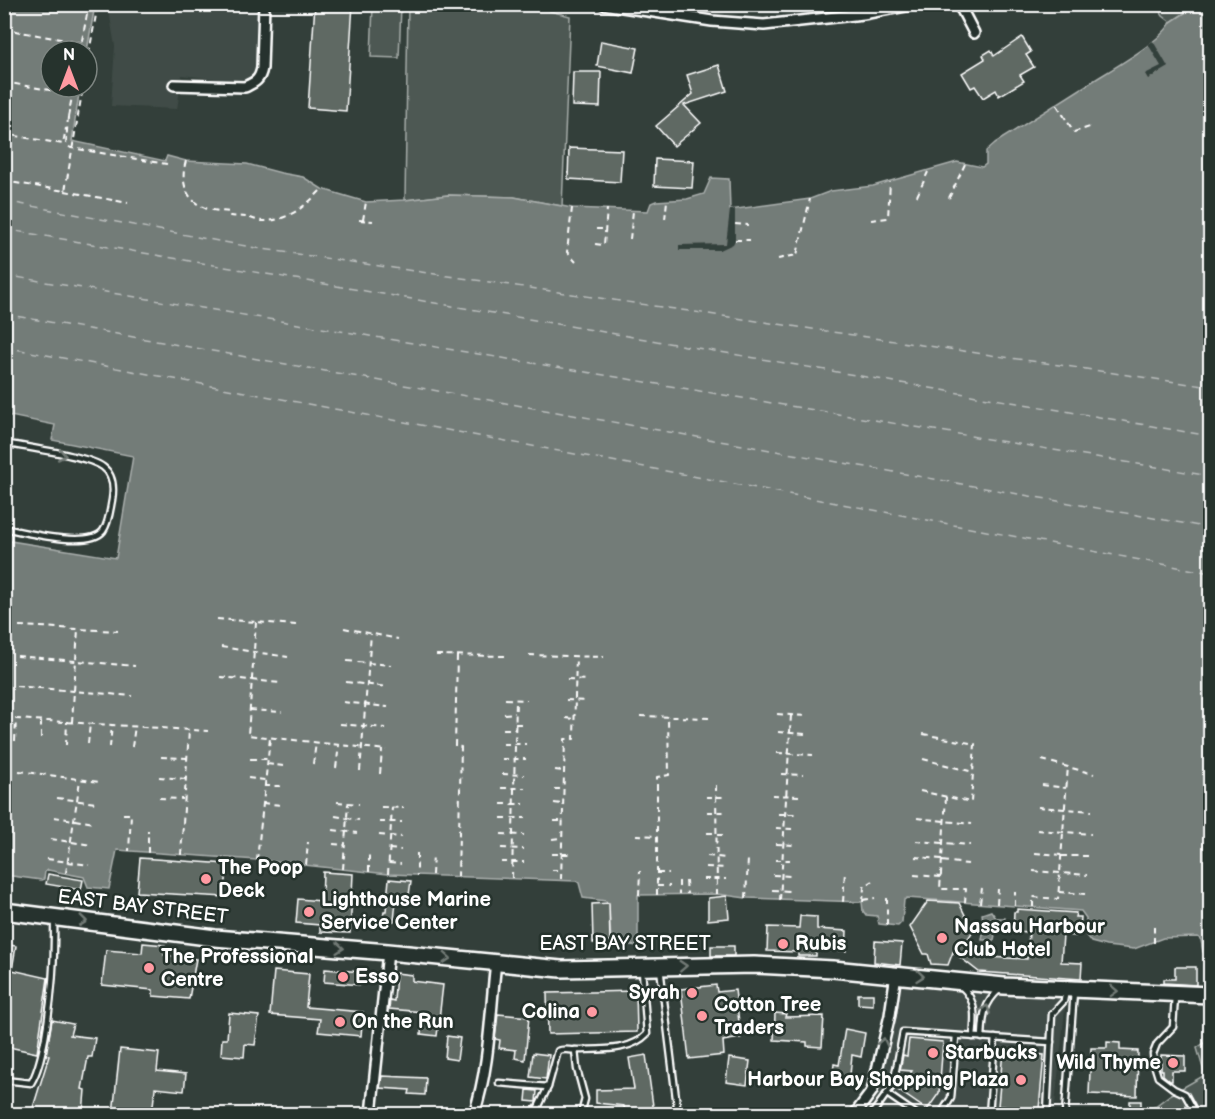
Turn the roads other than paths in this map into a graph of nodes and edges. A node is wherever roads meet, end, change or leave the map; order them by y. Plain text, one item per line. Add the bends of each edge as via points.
1 (264, 4) edge
2 (603, 4) edge
3 (916, 4) edge
4 (957, 4) edge
5 (974, 33) dead end
6 (174, 85) dead end
7 (4, 443) edge
8 (4, 528) edge
9 (7, 910) edge
10 (54, 918) junction
11 (388, 952) junction
12 (496, 962) junction
13 (660, 967) junction
14 (642, 968) junction
15 (896, 974) junction
16 (957, 980) junction
17 (1004, 986) junction
18 (1070, 988) junction
19 (1175, 993) junction
20 (1210, 995) edge
21 (956, 1035) junction
22 (973, 1037) junction
23 (982, 1038) junction
24 (995, 1038) junction
25 (1051, 1042) junction
26 (575, 1050) junction
27 (4, 1080) edge
28 (500, 1083) dead end
29 (548, 1087) junction
30 (887, 1094) junction
31 (990, 1112) edge
32 (371, 1114) edge
33 (474, 1114) edge
34 (535, 1114) edge
35 (581, 1114) edge
36 (678, 1114) edge
37 (855, 1114) edge
38 (872, 1114) edge
39 (916, 1114) edge
40 (941, 1114) edge
41 (1046, 1114) edge
42 (1065, 1114) edge
43 (1196, 1114) edge

1 - 6 street via 262,68 255,83 245,87
2 - 3 street via 764,25
4 - 5 street
7 -> 8 lane via 90,460 104,467 114,488 109,518 103,532 93,537 52,537
9 - 10 highway, EAST BAY STREET
10 -> 11 highway, EAST BAY STREET via 215,938
10 - 27 lane via 51,1004 42,1052 31,1083
11 -> 12 highway, EAST BAY STREET
11 - 32 street
12 - 14 highway, EAST BAY STREET via 561,969
12 - 33 street via 485,1066
13 - 14 highway, EAST BAY STREET
13 -> 15 highway, EAST BAY STREET via 754,965
13 - 36 lane
14 - 26 lane via 646,1034 627,1046
15 -> 16 highway, EAST BAY STREET
37 -> 15 street via 872,1091
16 - 17 highway, EAST BAY STREET
16 - 22 lane via 974,1005
17 - 18 highway, EAST BAY STREET
23 -> 17 lane via 985,1006
18 -> 19 highway, EAST BAY STREET
18 - 25 lane via 1052,1014
18 - 42 lane
19 - 20 highway, EAST BAY STREET
19 - 43 lane via 1173,1027 1157,1044 1154,1064 1158,1077 1185,1094
21 - 22 lane
21 - 30 lane via 903,1032 897,1073
21 - 40 lane via 951,1098
22 - 23 lane
23 - 24 lane
24 - 25 lane
24 - 31 lane
25 - 41 lane
26 - 29 lane via 558,1051
26 - 35 lane via 585,1099
28 - 29 lane
29 - 34 lane
30 - 38 lane
30 - 39 lane
31 - 41 lane

